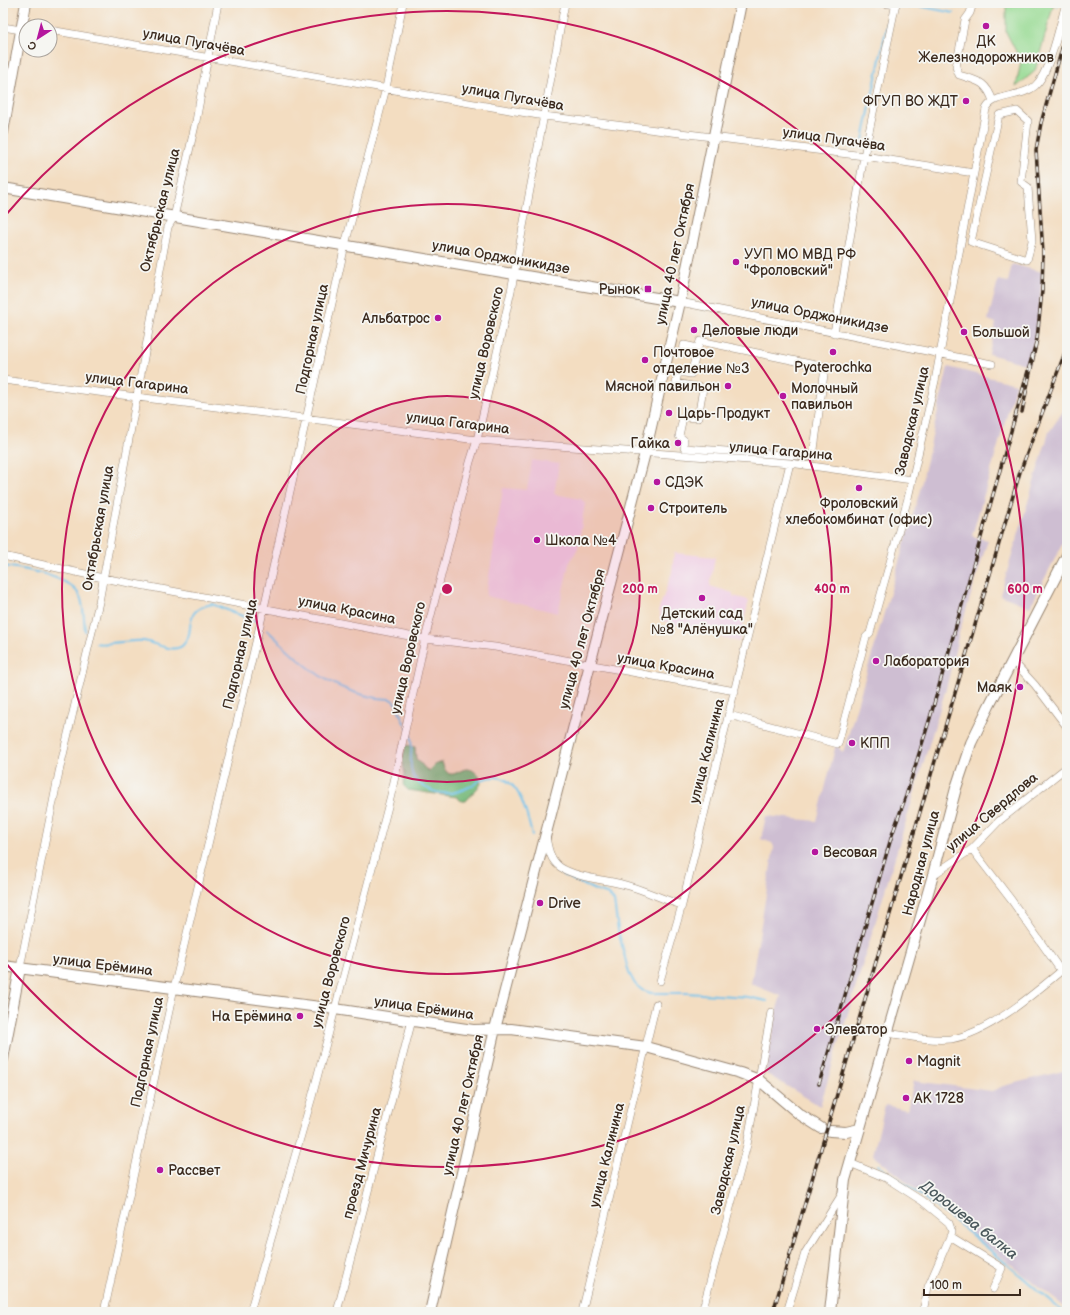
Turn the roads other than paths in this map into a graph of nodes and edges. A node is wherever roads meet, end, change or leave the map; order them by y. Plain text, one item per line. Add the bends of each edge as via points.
1 (26, 3) edge
2 (218, 3) edge
3 (403, 3) edge
4 (565, 3) edge
5 (741, 3) edge
6 (883, 3) edge
7 (973, 3) edge
8 (1066, 3) edge
9 (896, 4) edge
10 (25, 18) edge
11 (3, 27) edge
12 (18, 27) edge
13 (58, 31) edge
14 (18, 57) edge
15 (208, 58) junction
16 (386, 88) junction
17 (993, 101) junction
18 (544, 116) junction
19 (1028, 121) joint
20 (3, 132) edge
21 (714, 136) junction
22 (864, 156) junction
23 (974, 173) junction
24 (3, 188) edge
25 (174, 217) junction
26 (345, 245) junction
27 (514, 274) junction
28 (680, 302) junction
29 (834, 332) junction
30 (683, 352) joint
31 (940, 353) junction
32 (992, 364) dead end
33 (3, 380) edge
34 (136, 396) junction
35 (308, 418) junction
36 (477, 440) junction
37 (645, 453) junction
38 (790, 463) junction
39 (912, 480) junction
40 (1067, 555) edge
41 (3, 556) edge
42 (103, 578) junction
43 (264, 608) junction
44 (425, 639) junction
45 (1012, 660) junction
46 (590, 665) junction
47 (735, 691) junction
48 (729, 715) junction
49 (1067, 728) edge
50 (1067, 767) edge
51 (545, 835) junction
52 (972, 849) junction
53 (933, 875) junction
54 (682, 904) junction
55 (3, 966) edge
56 (1067, 966) edge
57 (20, 968) junction
58 (1061, 971) junction
59 (660, 981) dead end
60 (174, 988) junction
61 (656, 1004) dead end
62 (335, 1009) junction
63 (771, 1012) dead end
64 (412, 1020) junction
65 (494, 1029) junction
66 (887, 1032) junction
67 (646, 1047) junction
68 (3, 1059) edge
69 (759, 1080) junction
70 (860, 1129) junction
71 (850, 1164) junction
72 (842, 1194) junction
73 (950, 1236) junction
74 (993, 1289) dead end
75 (831, 1307) edge
76 (104, 1312) edge
77 (250, 1312) edge
78 (337, 1312) edge
79 (430, 1312) edge
80 (582, 1312) edge
81 (702, 1312) edge
82 (787, 1312) edge
83 (923, 1312) edge

1 - 10 street
2 - 15 street, Октябрьская улица
3 - 16 street, Подгорная улица
4 - 18 street, улица Воровского
5 - 21 street, улица 40 лет Октября
6 - 9 street
7 - 17 street via 965,20 956,67 959,75 981,82 989,89
8 - 17 street via 1046,69 1039,81 1029,90
9 - 22 street
11 - 12 street
13 - 15 street, улица Пугачёва
14 - 20 street
15 - 16 street, улица Пугачёва
15 - 25 street, Октябрьская улица
16 - 18 street, улица Пугачёва
16 - 26 street, Подгорная улица
17 - 23 street, Заводская улица via 986,109
18 - 21 street, улица Пугачёва
18 - 27 street, улица Воровского
19 - 19 street via 1017,111 999,115 971,242 1027,260 1032,241 1028,187 1021,182
21 - 22 street, улица Пугачёва
21 - 28 street, улица 40 лет Октября
22 - 23 street, улица Пугачёва
22 - 29 street
23 - 31 street, Заводская улица
24 - 25 street, улица Орджоникидзе
25 - 26 street, улица Орджоникидзе
25 - 34 street, Октябрьская улица via 168,227
26 - 27 street, улица Орджоникидзе
26 - 35 street, Подгорная улица
27 - 28 street, улица Орджоникидзе
27 - 36 street, улица Воровского
28 - 29 street, улица Орджоникидзе
28 - 37 street, улица 40 лет Октября
29 - 31 street, улица Орджоникидзе
30 - 30 street via 684,345 698,348 700,340 825,367 813,458 684,448 684,440 679,436 683,417 698,418 703,388 676,384 678,372 691,374 696,355
31 - 32 street, улица Орджоникидзе
31 - 39 street, Заводская улица
33 - 34 street, улица Гагарина
34 - 35 street, улица Гагарина
34 - 42 street, Октябрьская улица
35 - 36 street, улица Гагарина
35 - 43 street, Подгорная улица
36 - 37 street, улица Гагарина
36 - 44 street, улица Воровского
37 - 38 street, улица Гагарина
37 - 46 street, улица 40 лет Октября
38 - 39 street, улица Гагарина
38 - 47 street, улица Калинина
39 - 48 street, Заводская улица via 838,744
40 - 45 street, Народная улица
41 - 42 street, улица Красина
42 - 43 street, улица Красина
42 - 57 street, Октябрьская улица via 59,772
43 - 44 street, улица Красина
43 - 60 street, Подгорная улица
44 - 46 street, улица Красина via 495,647
44 - 62 street, улица Воровского via 390,795
45 - 49 street via 1035,685
45 - 53 street, Народная улица via 971,743
46 - 47 street, улица Красина
46 - 51 street, улица 40 лет Октября
47 - 48 street, улица Калинина
48 - 54 street, улица Калинина
50 - 52 street, улица Свердлова via 999,821
51 - 54 street, улица 40 лет Октября via 549,853 560,867 569,872 628,886
51 - 65 street, улица 40 лет Октября
52 - 53 street, улица Свердлова
52 - 58 street via 1012,900
53 - 66 street, Народная улица
54 - 59 street, улица Калинина
55 - 57 street, улица Ерёмина
56 - 58 street
57 - 60 street, улица Ерёмина
57 - 68 street, Октябрьская улица
58 - 66 street via 1022,1002 983,1028 951,1038 914,1038
60 - 62 street, улица Ерёмина
60 - 76 street, Подгорная улица
61 - 67 street, улица Калинина
62 - 64 street, улица Ерёмина
62 - 77 street, улица Воровского
63 - 69 street, Заводская улица
64 - 65 street, улица Ерёмина via 473,1030
64 - 78 street, проезд Мичурина
65 - 67 street, улица Ерёмина
65 - 79 street, улица 40 лет Октября
66 - 70 street, Народная улица
67 - 69 street, улица Ерёмина
67 - 80 street, улица Калинина
69 - 70 street, улица Ерёмина via 804,1118 826,1130 846,1132
69 - 81 street, Заводская улица via 747,1145
70 - 71 street, Народная улица
71 - 72 street, Народная улица
71 - 73 street via 886,1178 922,1201 949,1223 952,1232
72 - 75 street, Народная улица
72 - 82 street, Народная улица via 805,1254
73 - 74 street via 1002,1268
73 - 83 street via 928,1287

